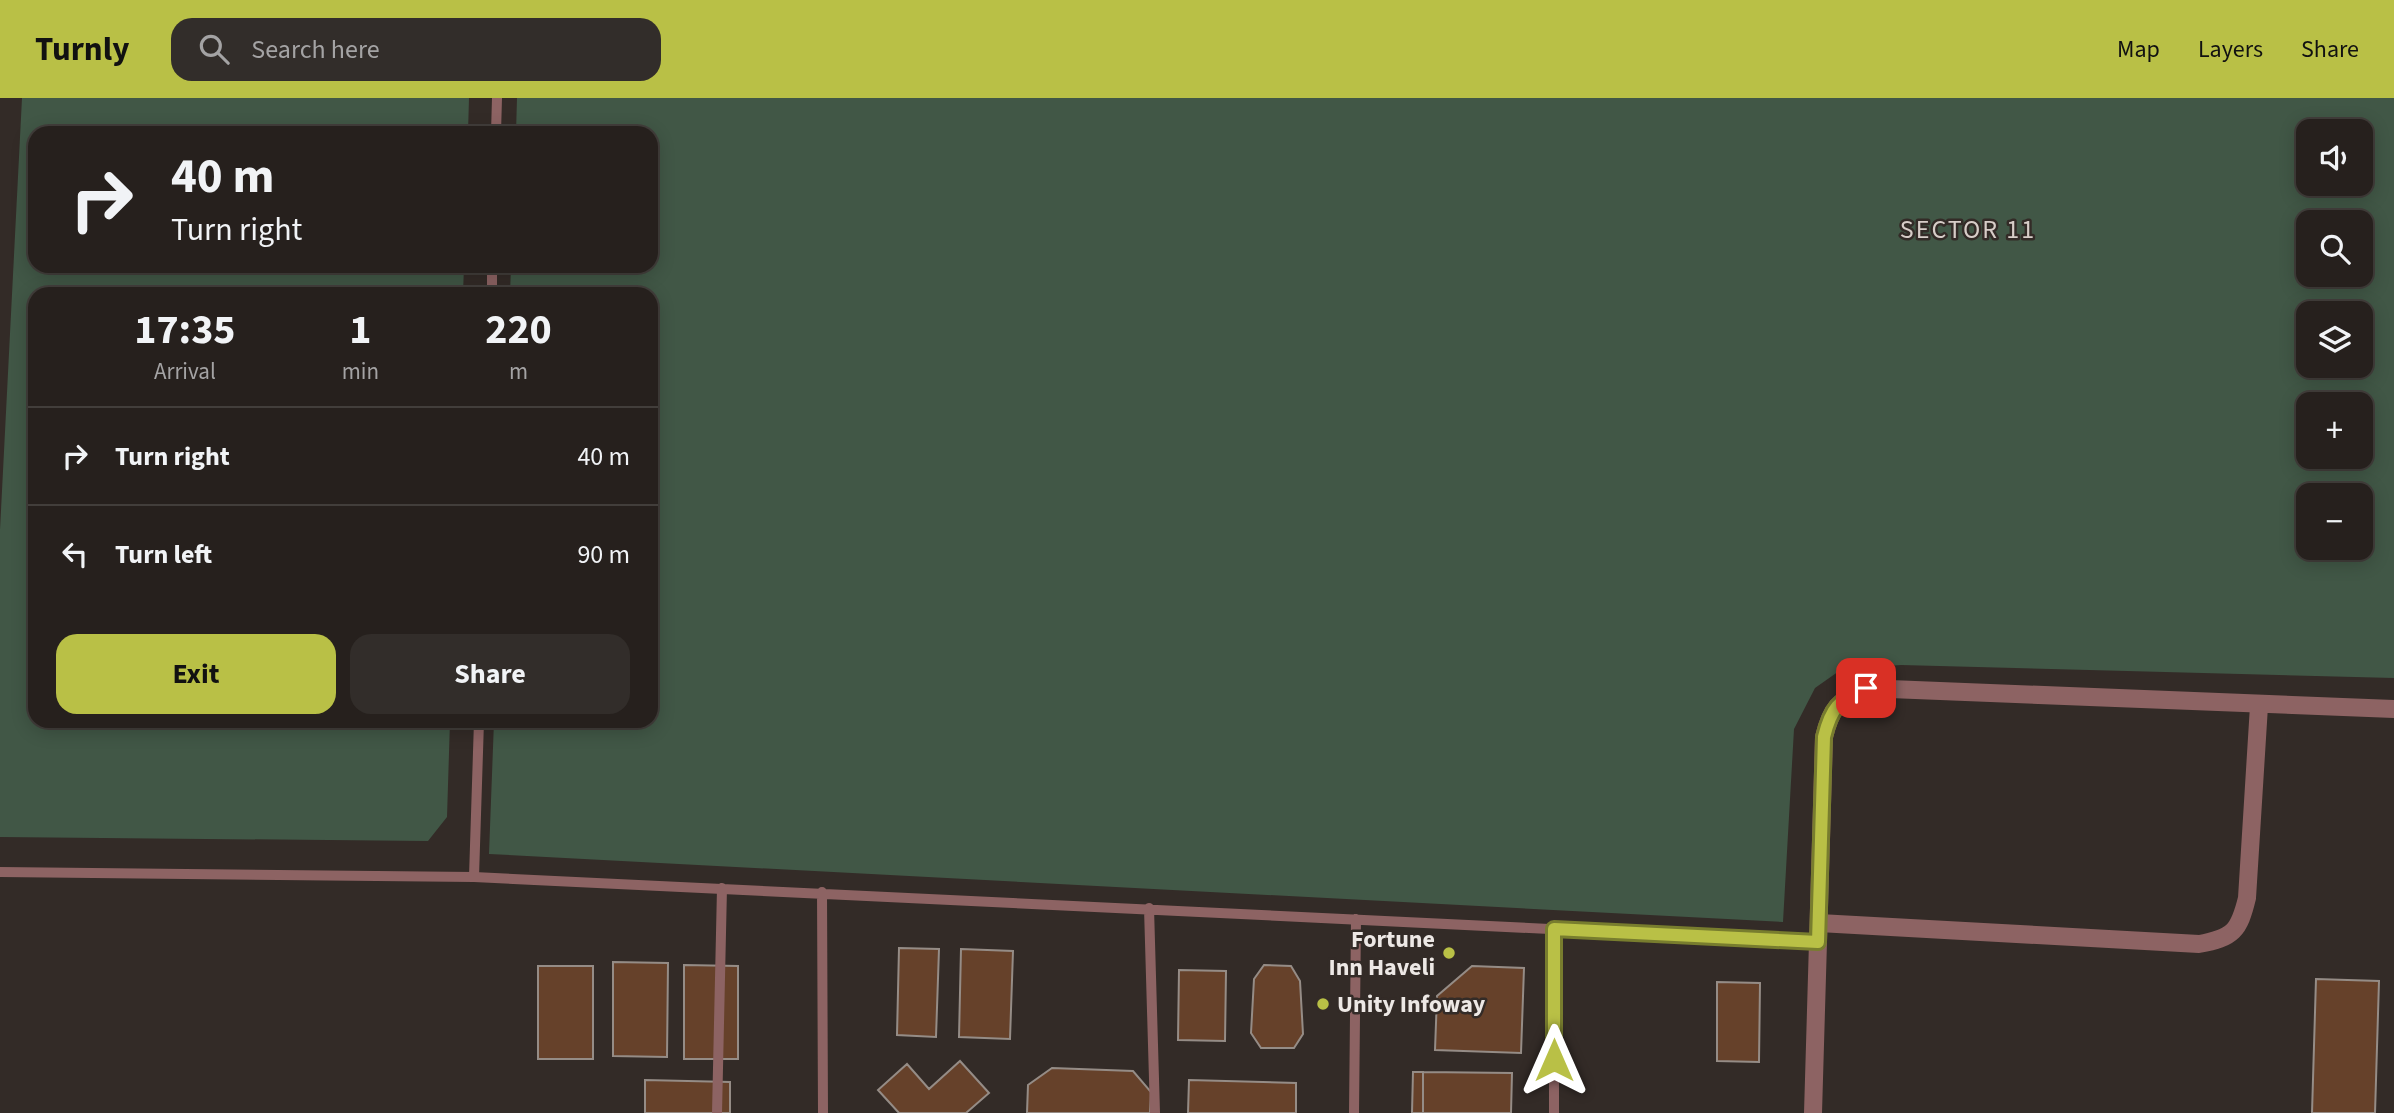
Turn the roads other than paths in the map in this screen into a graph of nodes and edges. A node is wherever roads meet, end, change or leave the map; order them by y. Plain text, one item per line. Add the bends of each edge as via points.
1 (497, 98) edge
2 (496, 126) edge
3 (2259, 706) junction
4 (2394, 709) edge
5 (479, 728) edge
6 (0, 873) edge
7 (474, 877) junction
8 (722, 888) junction
9 (822, 892) junction
10 (1149, 908) junction
11 (1356, 919) junction
12 (1819, 923) junction
13 (1554, 929) junction
14 (1818, 942) junction
15 (717, 1113) edge
16 (823, 1113) edge
17 (1155, 1113) edge
18 (1354, 1113) edge
19 (1553, 1113) edge
20 (1813, 1113) edge

1 - 2 lane
3 - 4 street
3 - 12 street via 2247,898 2241,922 2230,936 2199,944
3 - 12 street via 1866,688 1848,696 1830,712 1824,737
5 - 7 lane
6 - 7 lane
7 - 8 lane
8 - 9 lane
8 - 15 lane
9 - 10 lane
9 - 16 lane
10 - 11 lane
10 - 17 lane
11 - 13 lane
11 - 18 lane
12 - 14 street
13 - 14 lane
13 - 19 lane
14 - 20 street

